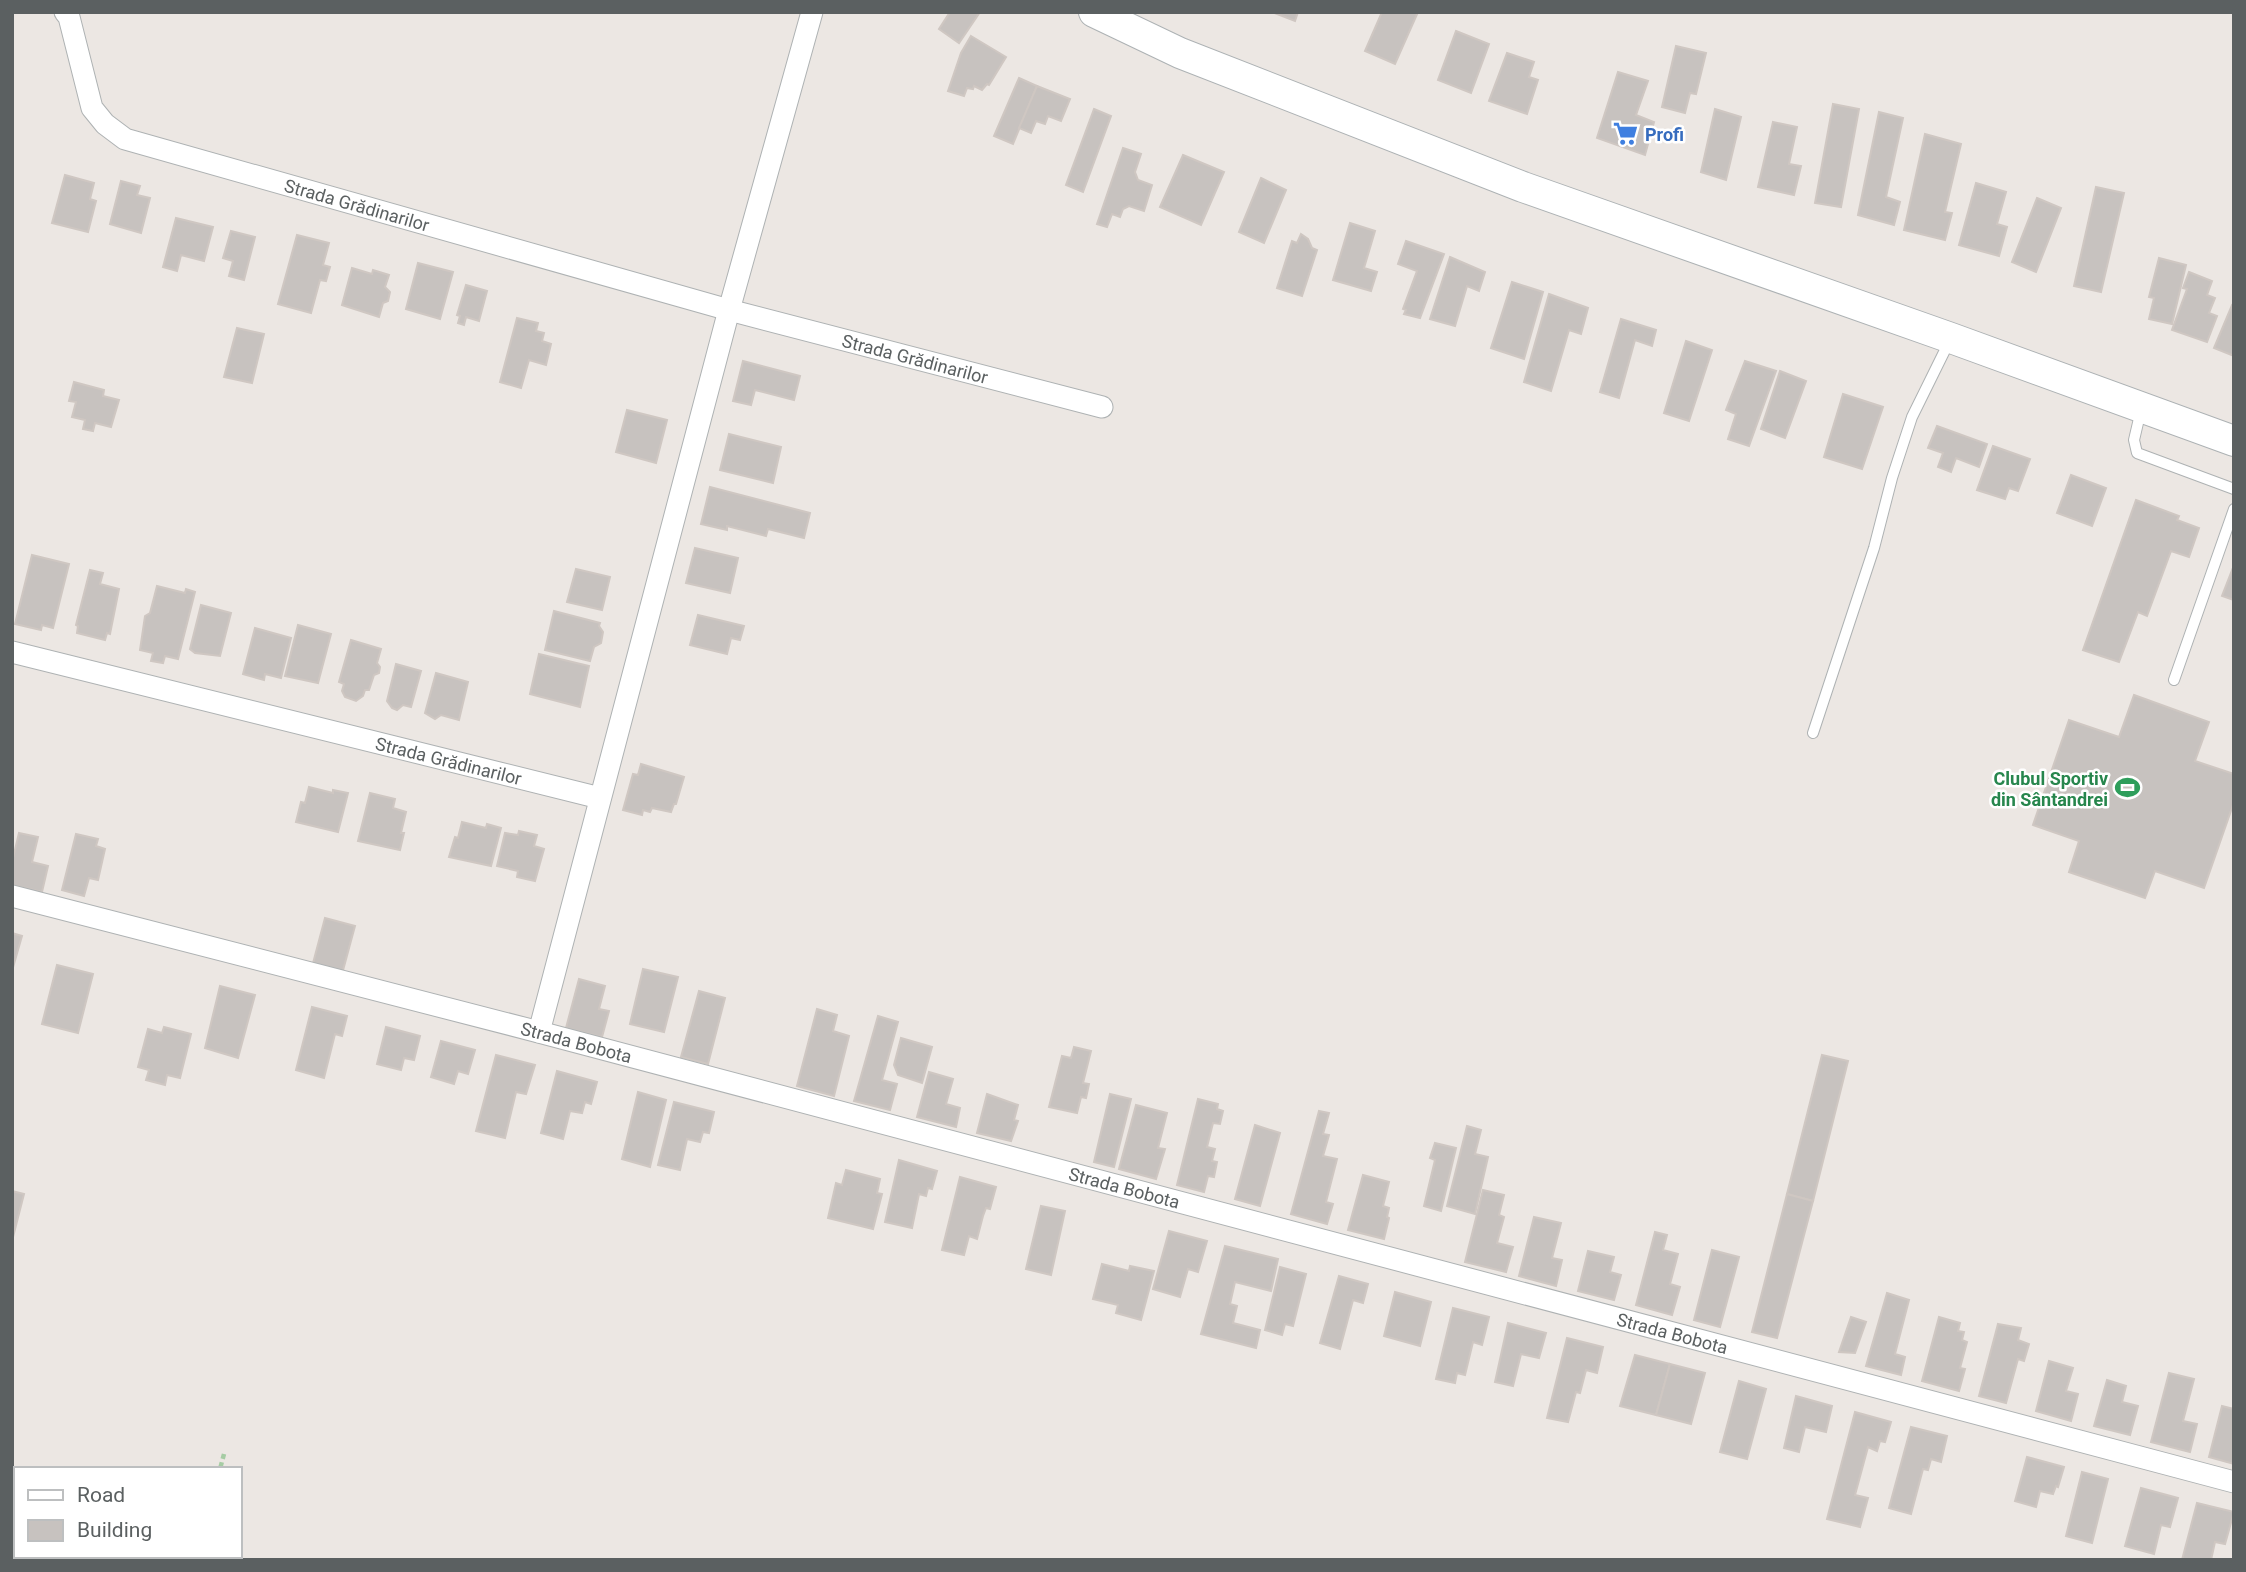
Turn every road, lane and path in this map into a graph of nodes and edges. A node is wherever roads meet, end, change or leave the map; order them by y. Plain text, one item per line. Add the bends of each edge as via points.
1 (65, 12) edge
2 (812, 12) edge
3 (1094, 12) edge
4 (729, 310) junction
5 (1951, 338) junction
6 (1102, 407) dead end
7 (2142, 408) junction
8 (2234, 441) edge
9 (2234, 489) edge
10 (2234, 509) edge
11 (12, 652) edge
12 (2174, 680) dead end
13 (1814, 733) dead end
14 (600, 798) junction
15 (12, 896) edge
16 (539, 1032) junction
17 (224, 1454) dead end
18 (221, 1467) edge
19 (2234, 1482) edge

1 - 4 street, Strada Grădinarilor via 92,108 125,139
2 - 4 street
3 - 5 main road via 1180,53 1523,187
4 - 6 street, Strada Grădinarilor
4 - 14 street
5 - 7 main road
5 - 13 lane via 1912,417
7 - 8 main road
7 - 9 lane via 2134,440 2137,453
10 - 12 lane
11 - 14 street, Strada Grădinarilor
14 - 16 street
15 - 16 street, Strada Bobota
16 - 19 street, Strada Bobota
17 - 18 path

